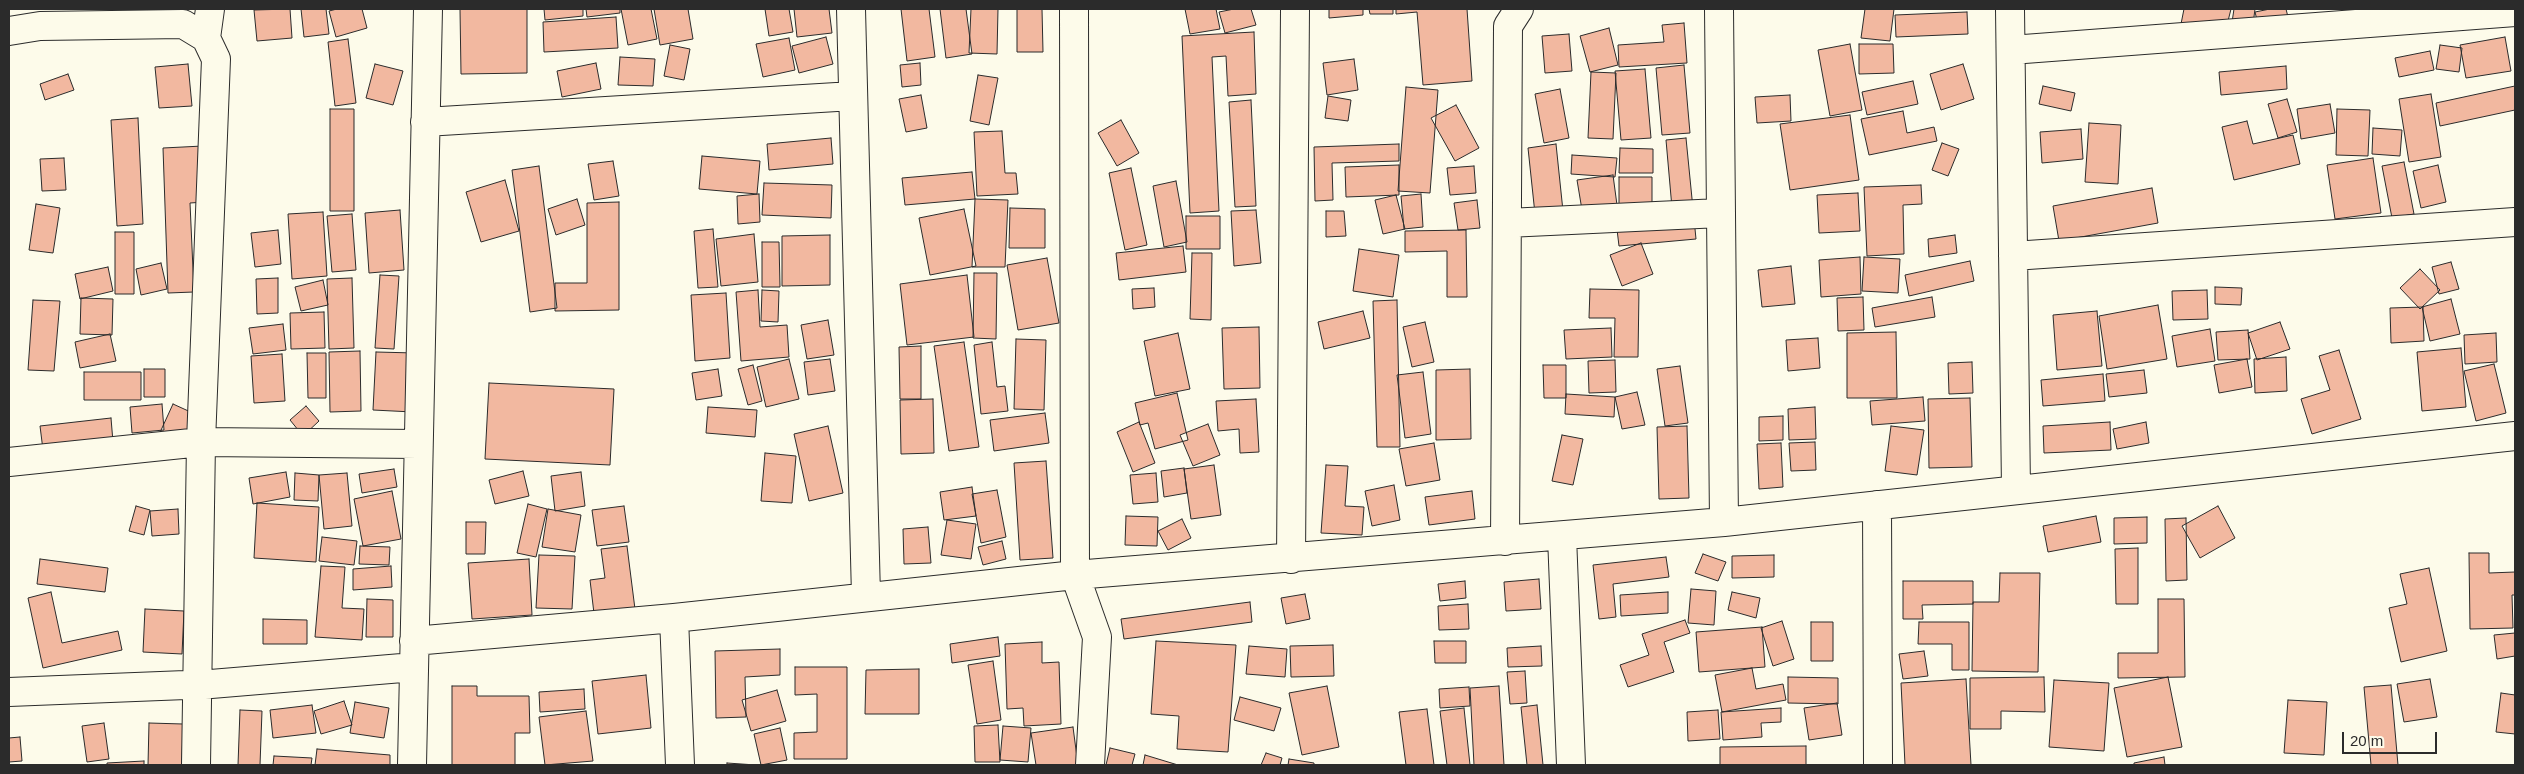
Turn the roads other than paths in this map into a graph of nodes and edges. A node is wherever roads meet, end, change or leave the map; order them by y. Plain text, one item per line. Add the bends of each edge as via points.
1 (210, 9) edge
2 (428, 9) edge
3 (851, 9) edge
4 (1074, 9) edge
5 (1296, 9) edge
6 (1519, 9) edge
7 (1719, 9) edge
8 (2010, 9) edge
9 (2515, 12) edge
10 (9, 31) edge
11 (206, 38) junction
12 (2011, 50) junction
13 (853, 96) junction
14 (425, 122) junction
15 (1720, 213) junction
16 (2515, 222) edge
17 (1507, 223) junction
18 (2013, 256) junction
19 (2515, 436) edge
20 (201, 442) junction
21 (418, 444) junction
22 (9, 462) edge
23 (2016, 490) junction
24 (1877, 505) junction
25 (1724, 522) junction
26 (1562, 536) junction
27 (1505, 541) junction
28 (1291, 559) junction
29 (1075, 575) junction
30 (866, 596) junction
31 (674, 618) junction
32 (414, 641) junction
33 (414, 668) junction
34 (197, 685) junction
35 (9, 692) edge
36 (196, 765) edge
37 (412, 765) edge
38 (680, 765) edge
39 (1090, 765) edge
40 (1571, 765) edge
41 (1878, 765) edge

1 - 11 street
2 - 14 street
3 - 13 street
4 - 29 street
5 - 28 street
6 - 17 street via 1508,26
7 - 15 street
8 - 12 street
9 - 12 street
10 - 11 street via 40,26 183,24
11 - 20 street via 216,59
12 - 18 street
13 - 14 street
13 - 30 street
14 - 21 street
15 - 17 street
15 - 25 street
16 - 18 street
17 - 27 street
18 - 23 street
19 - 23 street
20 - 21 street
20 - 22 street
20 - 34 street
21 - 32 street
23 - 24 street
24 - 25 street
24 - 41 street
25 - 26 street
26 - 27 street
26 - 40 street
27 - 28 street
28 - 29 street
29 - 30 street
29 - 39 street via 1096,637
30 - 31 street
31 - 32 street
31 - 38 street
32 - 33 street
33 - 34 street
33 - 37 street
34 - 35 street
34 - 36 street

